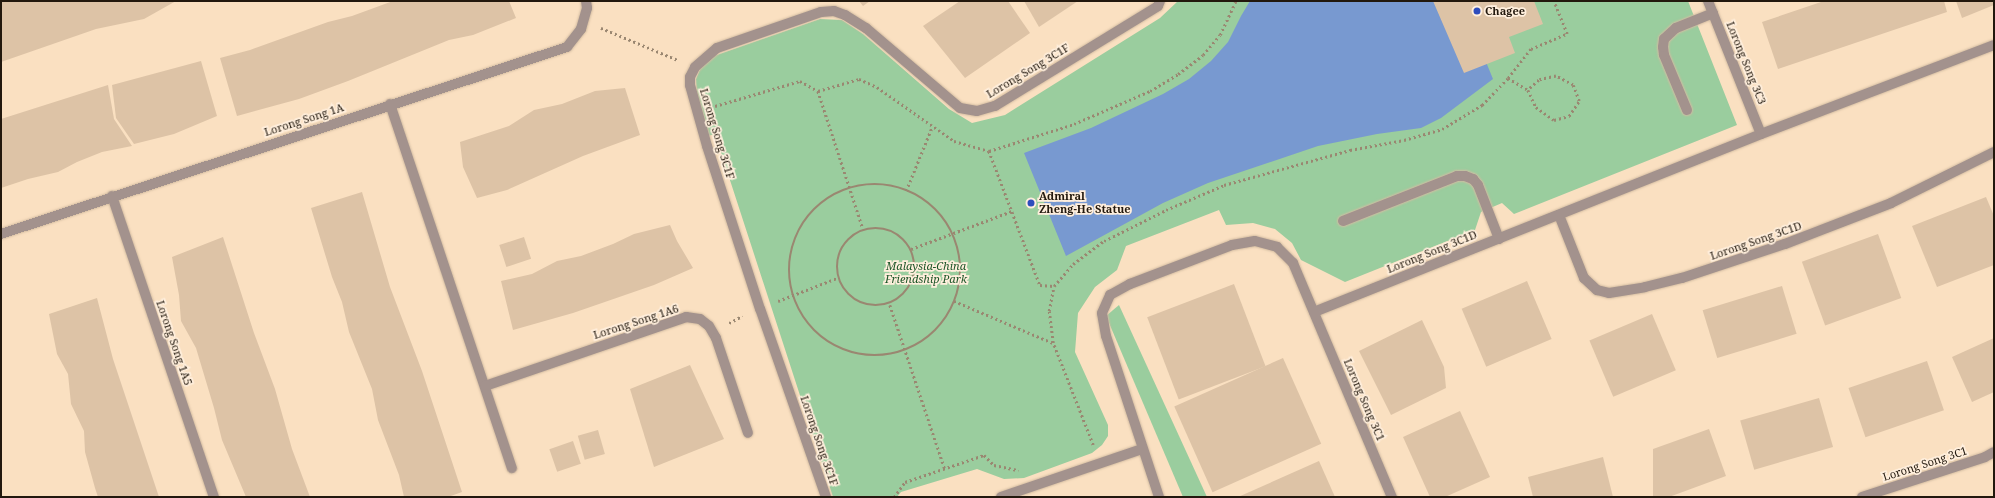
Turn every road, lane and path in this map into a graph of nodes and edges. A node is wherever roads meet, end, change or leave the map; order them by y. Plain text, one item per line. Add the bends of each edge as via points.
1 (586, 1) edge
2 (1160, 1) edge
3 (1554, 1) edge
4 (1708, 1) edge
5 (1713, 13) junction
6 (583, 21) junction
7 (1994, 45) edge
8 (695, 67) junction
9 (1528, 90) junction
10 (390, 104) junction
11 (709, 108) dead end
12 (1687, 110) dead end
13 (932, 127) dead end
14 (1761, 134) junction
15 (989, 152) dead end
16 (1994, 152) edge
17 (849, 188) junction
18 (906, 192) junction
19 (112, 196) junction
20 (1012, 211) junction
21 (1559, 215) junction
22 (1343, 221) dead end
23 (863, 229) junction
24 (953, 233) junction
25 (1, 234) edge
26 (1499, 239) junction
27 (911, 249) junction
28 (1054, 286) dead end
29 (774, 295) dead end
30 (954, 301) junction
31 (776, 302) dead end
32 (890, 305) junction
33 (1314, 312) junction
34 (1053, 343) dead end
35 (905, 351) junction
36 (485, 386) junction
37 (748, 433) dead end
38 (1142, 449) junction
39 (1994, 452) edge
40 (512, 468) dead end
41 (945, 469) dead end
42 (214, 497) edge
43 (826, 497) edge
44 (1001, 497) edge
45 (1159, 497) edge
46 (1392, 497) edge
47 (1862, 497) edge

1 - 6 street, Lorong Song 1A via 587,8
2 - 8 street, Lorong Song 3C1F via 1158,6 995,106 977,112 960,108 866,28 834,11 821,12 718,48
3 - 9 path via 1568,34 1531,49 1508,78
4 - 5 street, Lorong Song 3C3
5 - 12 street via 1676,28 1664,39 1664,55
5 - 14 street, Lorong Song 3C3
6 - 8 path
6 - 10 street, Lorong Song 1A via 581,29 568,47
7 - 14 street, Lorong Song 3C1D
8 - 43 street, Lorong Song 3C1F via 690,77 690,85 707,146
9 - 9 path via 1536,107 1554,120 1569,116 1578,101 1573,85 1556,76 1539,80
10 - 19 street, Lorong Song 1A
10 - 36 street
11 - 17 path via 800,81 818,91
13 - 18 path
14 - 21 street, Lorong Song 3C1D
15 - 20 path
16 - 21 street, Lorong Song 3C1D via 1890,204 1785,244 1645,288 1609,293 1597,290 1584,278
17 - 18 path via 856,185 892,185
17 - 23 path
17 - 35 path via 828,198 806,216 791,247 787,274 797,310 823,340 860,356
18 - 24 path via 933,205
19 - 25 street, Lorong Song 1A
19 - 42 street, Lorong Song 1A5
20 - 24 path
20 - 28 path via 1040,285
21 - 26 street, Lorong Song 3C1D
22 - 26 street via 1456,176 1465,176 1473,179 1478,186
23 - 27 path via 887,230 899,236
23 - 32 path via 841,248 837,278 846,293 862,304
24 - 27 path
24 - 30 path via 962,262 960,291
26 - 33 street, Lorong Song 3C1D
27 - 32 path via 915,272 902,295
29 - 31 path
30 - 34 path
30 - 35 path via 944,323 926,340
32 - 35 path
33 - 38 street, Lorong Song 3C1 via 1293,263 1277,247 1255,242 1232,244 1130,284 1110,295 1102,313 1106,336
33 - 46 street, Lorong Song 3C1
35 - 41 path
36 - 37 street, Lorong Song 1A6 via 686,317 700,319 709,326 716,338
36 - 40 street
38 - 44 street
38 - 45 street, Lorong Song 3C1
39 - 47 street, Lorong Song 3C1

